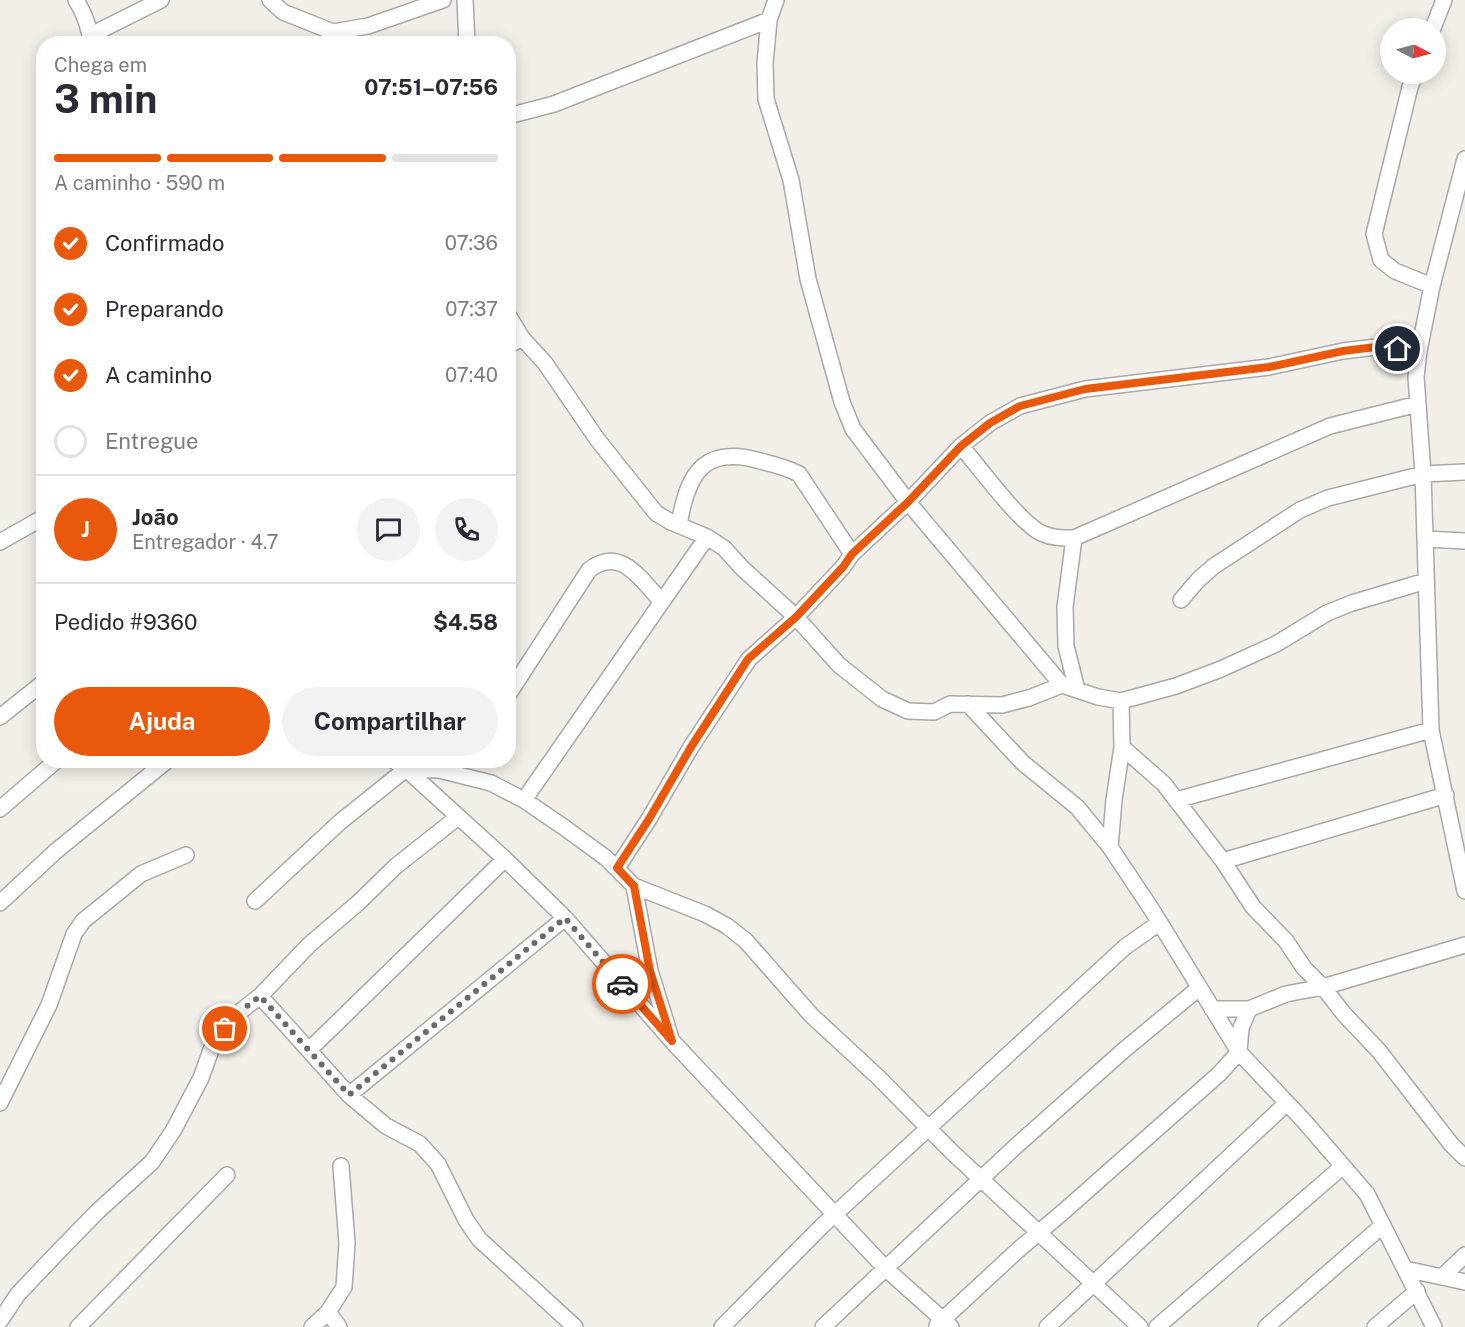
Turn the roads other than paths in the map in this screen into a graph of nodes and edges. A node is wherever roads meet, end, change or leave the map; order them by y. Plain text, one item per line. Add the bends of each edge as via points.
1 (76, 0) edge
2 (160, 0) edge
3 (270, 0) edge
4 (443, 0) edge
5 (465, 0) edge
6 (776, 0) edge
7 (1444, 0) edge
8 (1437, 18) edge
9 (769, 20) junction
10 (90, 36) edge
11 (96, 36) edge
12 (467, 36) edge
13 (1411, 84) edge
14 (516, 114) edge
15 (1465, 159) edge
16 (1432, 286) junction
17 (516, 343) edge
18 (1419, 351) junction
19 (1418, 404) junction
20 (961, 446) junction
21 (1465, 472) edge
22 (1423, 474) junction
23 (908, 502) junction
24 (36, 522) edge
25 (679, 525) junction
26 (707, 537) junction
27 (1074, 538) junction
28 (1425, 539) junction
29 (1465, 541) edge
30 (0, 542) edge
31 (852, 554) junction
32 (1426, 581) junction
33 (1182, 600) dead end
34 (662, 602) junction
35 (796, 617) junction
36 (516, 683) edge
37 (1062, 685) junction
38 (36, 688) edge
39 (1077, 690) junction
40 (1121, 701) junction
41 (968, 704) junction
42 (0, 717) edge
43 (1431, 730) junction
44 (1122, 747) junction
45 (48, 768) edge
46 (158, 768) edge
47 (397, 768) edge
48 (403, 768) edge
49 (423, 768) edge
50 (461, 768) edge
51 (457, 774) junction
52 (1446, 795) junction
53 (1176, 800) junction
54 (525, 801) junction
55 (0, 809) edge
56 (458, 816) junction
57 (1460, 844) edge
58 (1110, 847) junction
59 (186, 855) dead end
60 (505, 859) junction
61 (1223, 861) junction
62 (617, 868) junction
63 (634, 886) junction
64 (1465, 891) edge
65 (255, 901) dead end
66 (0, 903) edge
67 (565, 918) junction
68 (1159, 923) junction
69 (1465, 945) edge
70 (1323, 987) junction
71 (1199, 988) junction
72 (260, 996) junction
73 (1212, 1009) junction
74 (1249, 1009) junction
75 (672, 1041) junction
76 (309, 1050) junction
77 (1239, 1052) junction
78 (349, 1095) junction
79 (1287, 1103) junction
80 (0, 1104) edge
81 (928, 1129) junction
82 (1465, 1158) edge
83 (340, 1166) dead end
84 (1342, 1167) junction
85 (227, 1175) dead end
86 (980, 1179) junction
87 (835, 1214) junction
88 (1383, 1225) junction
89 (1038, 1234) junction
90 (1465, 1255) edge
91 (885, 1268) junction
92 (1405, 1269) junction
93 (1443, 1276) junction
94 (1465, 1282) edge
95 (1094, 1284) junction
96 (1417, 1291) junction
97 (328, 1311) junction
98 (0, 1321) edge
99 (943, 1325) edge
100 (78, 1327) edge
101 (312, 1327) edge
102 (339, 1327) edge
103 (574, 1327) edge
104 (722, 1327) edge
105 (823, 1327) edge
106 (1047, 1327) edge
107 (1140, 1327) edge
108 (1157, 1327) edge
109 (1266, 1327) edge
110 (1375, 1327) edge
111 (1434, 1327) edge

1 - 10 street
2 - 11 street
3 - 4 street via 283,12 333,32 368,26
5 - 12 street
6 - 9 street
7 - 8 street
9 - 14 street via 554,104
9 - 23 street via 766,99 790,180 808,279 828,352 853,429
13 - 16 street via 1374,234 1382,260 1395,271
15 - 16 street
16 - 18 street
17 - 25 street via 545,363 597,439 656,513
18 - 19 street
18 - 20 street via 1376,347 1269,367 1085,389 1020,406
19 - 22 street
19 - 27 street via 1330,426
20 - 23 street
20 - 27 street via 1012,508 1040,532
21 - 22 street
22 - 28 street
22 - 33 street via 1328,498 1300,510 1214,566
23 - 31 street
23 - 37 street
24 - 30 street
25 - 26 street
25 - 31 street via 682,503 702,467 717,457 754,459 799,474
26 - 34 street
26 - 35 street via 724,548
27 - 39 street via 1065,608 1066,646
28 - 29 street
28 - 32 street
31 - 35 street
32 - 40 street via 1327,613 1276,644 1221,669
32 - 43 street
34 - 36 street via 626,565 613,559 599,562 589,570
34 - 54 street
35 - 41 street via 839,665 882,699 908,711 922,712 934,712 950,704
35 - 62 street via 748,659
37 - 39 street
37 - 41 street via 1002,705
38 - 42 street
39 - 40 street
40 - 44 street
41 - 58 street via 1023,763 1077,807
43 - 52 street
43 - 53 street
44 - 53 street via 1164,784
44 - 58 street
45 - 55 street
46 - 66 street via 56,851
47 - 65 street
48 - 56 street
49 - 51 street
50 - 51 street
51 - 54 street via 491,783
52 - 57 street
52 - 61 street
53 - 61 street
54 - 62 street
56 - 60 street
56 - 72 street via 310,944
57 - 64 street
58 - 68 street
59 - 80 street via 141,874 83,921 74,934 49,1005
60 - 67 street
60 - 76 street
61 - 70 street via 1253,907
62 - 63 street
63 - 75 street via 650,971
63 - 81 street via 705,914 746,941 811,1015
67 - 75 street
67 - 78 street
68 - 71 street
68 - 81 street via 1125,947
69 - 70 street
70 - 74 street via 1286,994
70 - 82 street
71 - 73 street
71 - 86 street
72 - 76 street
72 - 98 street via 230,1023 212,1050 173,1131 152,1162 98,1210 18,1294
73 - 74 street
73 - 77 street
74 - 77 street via 1241,1028
75 - 87 street
76 - 78 street
77 - 79 street
77 - 89 street
78 - 103 street via 386,1126 420,1144 438,1164 479,1239
79 - 84 street
79 - 95 street
81 - 86 street
81 - 87 street
83 - 97 street via 346,1243 344,1287
84 - 88 street via 1367,1194
84 - 108 street
85 - 100 street
86 - 89 street
86 - 91 street
87 - 91 street
87 - 104 street
88 - 92 street
88 - 109 street
89 - 95 street
89 - 99 street
90 - 93 street
91 - 99 street
91 - 105 street
92 - 93 street
92 - 96 street
93 - 94 street
95 - 106 street
95 - 107 street
96 - 110 street
96 - 111 street
97 - 101 street
97 - 102 street

